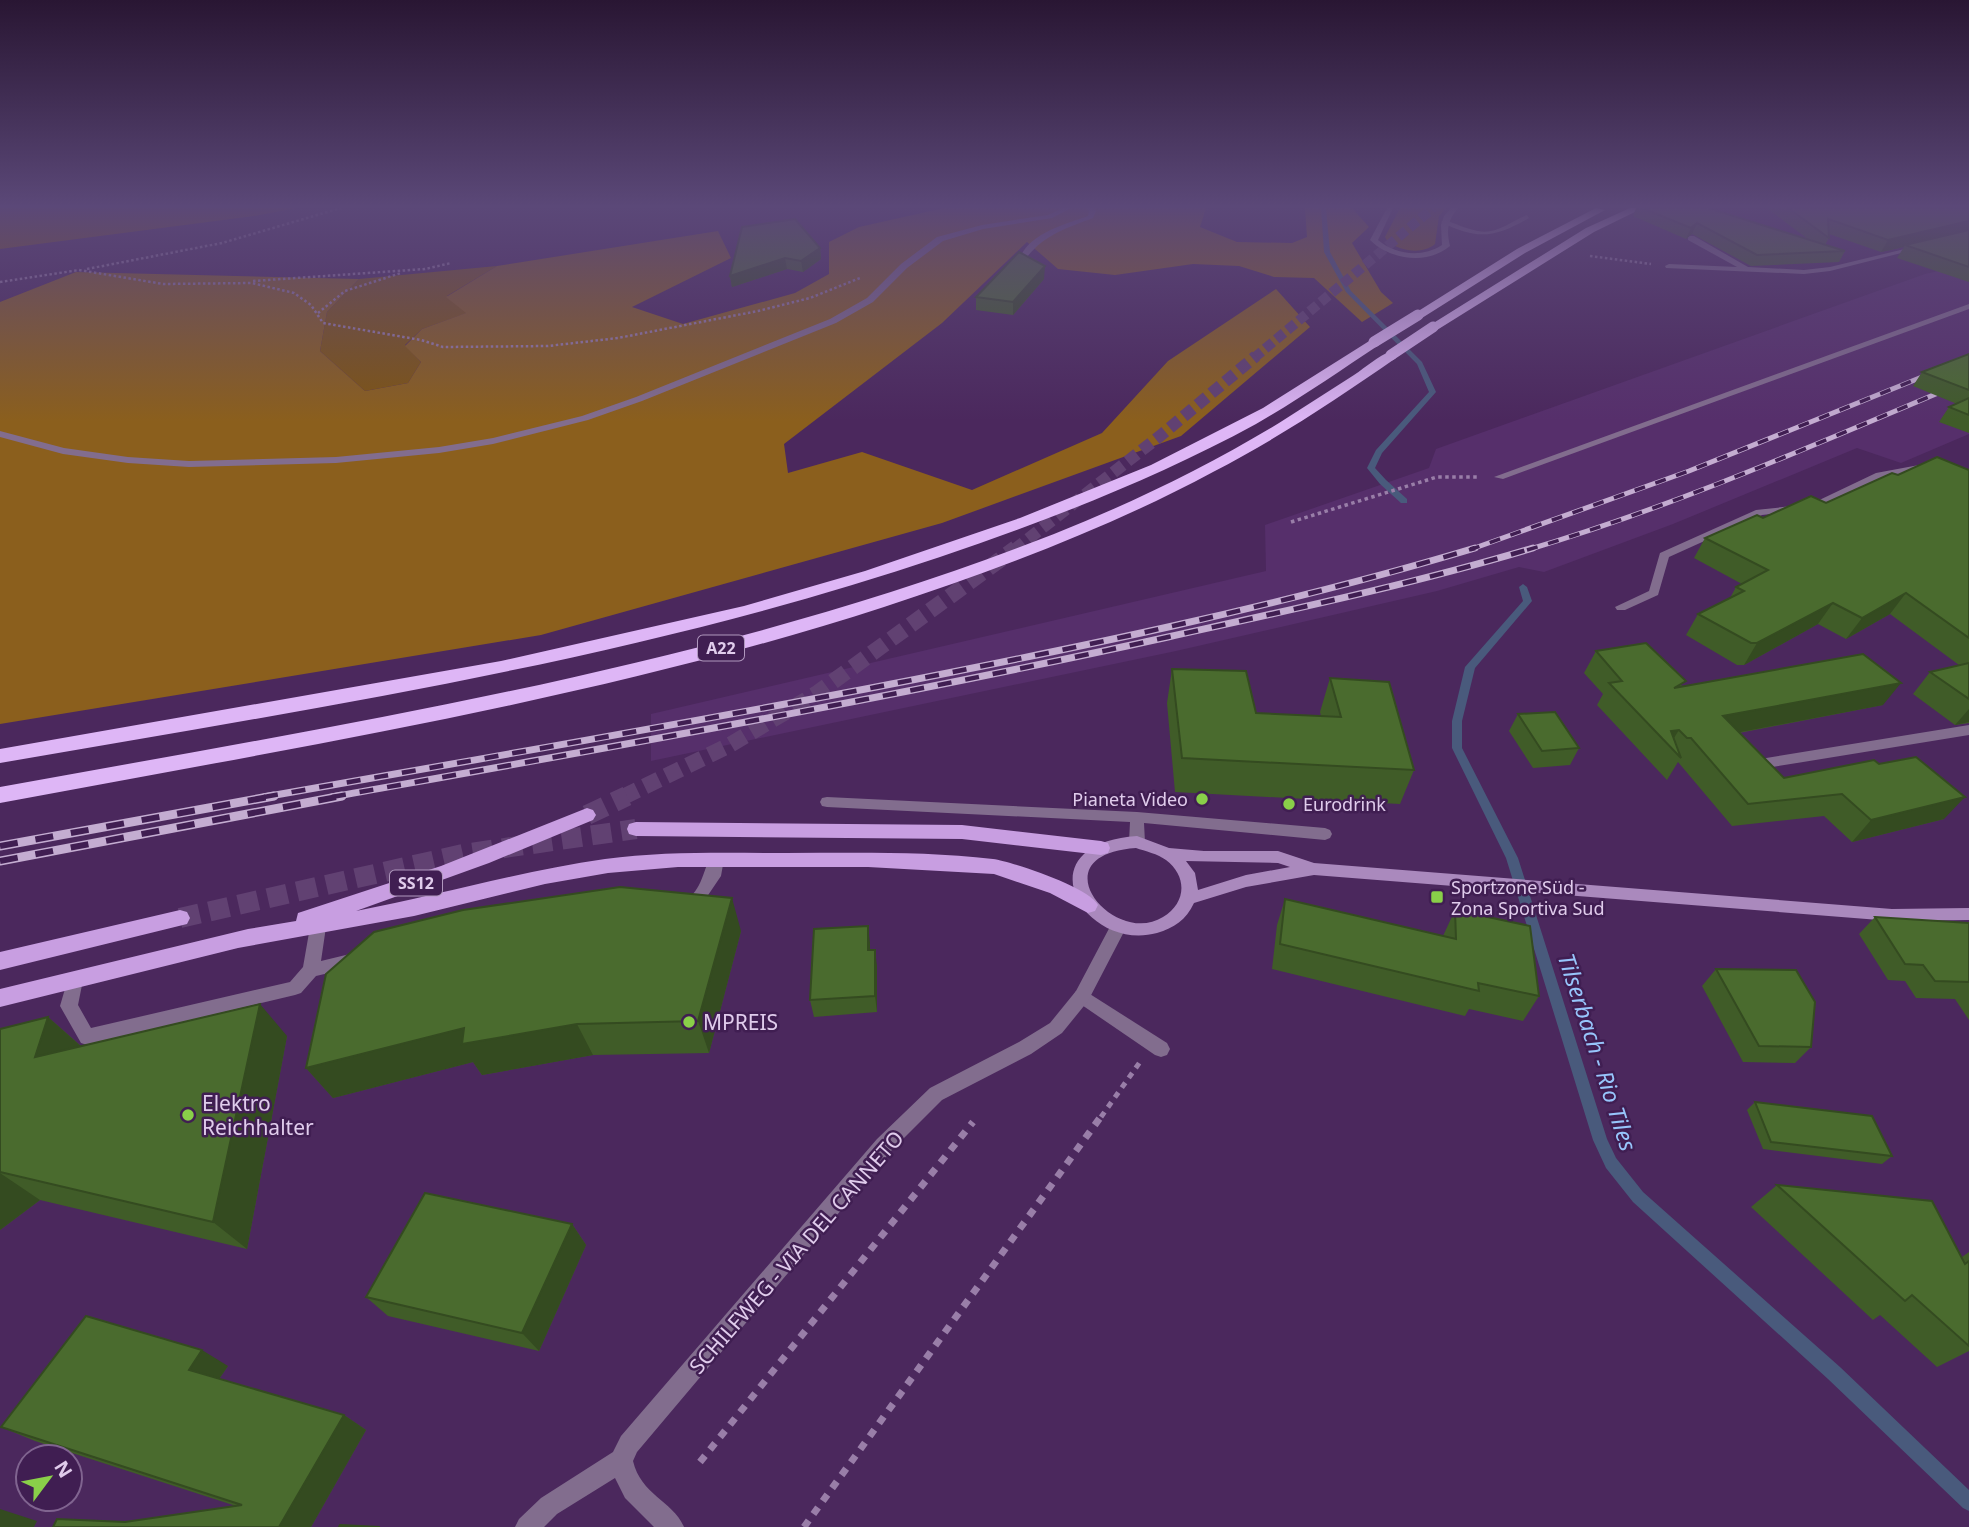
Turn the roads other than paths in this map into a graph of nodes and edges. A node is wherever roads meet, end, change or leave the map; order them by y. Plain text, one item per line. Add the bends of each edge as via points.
1 (891, 279) edge
2 (1475, 279) edge
3 (1509, 279) edge
4 (1969, 306) edge
5 (0, 434) edge
6 (1938, 472) edge
7 (1499, 477) road end
8 (1621, 607) dead end
9 (1969, 730) edge
10 (0, 756) edge
11 (1754, 765) edge
12 (0, 795) edge
13 (827, 802) dead end
14 (587, 815) tunnel mouth
15 (1138, 817) junction
16 (636, 829) tunnel mouth
17 (1325, 834) dead end
18 (1137, 842) junction
19 (1101, 848) junction
20 (1170, 854) junction
21 (716, 859) junction
22 (1314, 869) junction
23 (1191, 898) junction
24 (1088, 905) junction
25 (669, 907) edge
26 (1969, 914) edge
27 (180, 918) tunnel mouth
28 (1119, 926) junction
29 (318, 927) junction
30 (240, 940) junction
31 (373, 956) edge
32 (0, 961) edge
33 (311, 971) junction
34 (75, 981) junction
35 (1082, 996) junction
36 (0, 999) edge
37 (1157, 1046) road end
38 (621, 1460) junction
39 (527, 1527) edge
40 (672, 1527) edge

1 - 5 street via 870,300 833,321 639,400 494,441 336,460 188,464 63,451
2 - 10 highway, A22, bridge via 1253,419 1141,475 873,576 554,658
3 - 12 highway, A22, bridge via 1290,423 1182,483 971,571 792,630 537,693
4 - 7 street
6 - 8 street via 1919,468 1880,475 1813,507 1760,512 1664,555 1654,593
9 - 11 street
13 - 15 street
14 - 30 main road, SS12 via 394,891
15 - 17 street
15 - 18 street
16 - 19 main road via 962,832
18 - 19 main road
18 - 20 main road
19 - 24 main road via 1090,856 1079,879
20 - 22 main road via 1278,857
20 - 23 main road via 1191,882
21 - 24 main road via 995,867 1057,888
21 - 25 street via 713,876 692,906
21 - 29 main road via 558,874
22 - 23 main road via 1246,881
22 - 26 main road via 1892,915
23 - 28 main road via 1172,922 1137,930
24 - 28 main road
27 - 32 main road
28 - 35 street, SCHILFWEG - VIA DEL CANNETO
29 - 30 main road
29 - 33 street
30 - 34 main road, SS12
31 - 33 street
33 - 34 street via 295,988 87,1037 69,1006
34 - 36 main road, SS12
35 - 37 street
35 - 38 street, SCHILFWEG - VIA DEL CANNETO via 1056,1028 936,1094 884,1145 629,1444
38 - 39 street, SCHILFWEG - VIA DEL CANNETO via 550,1506
38 - 40 street via 638,1497

